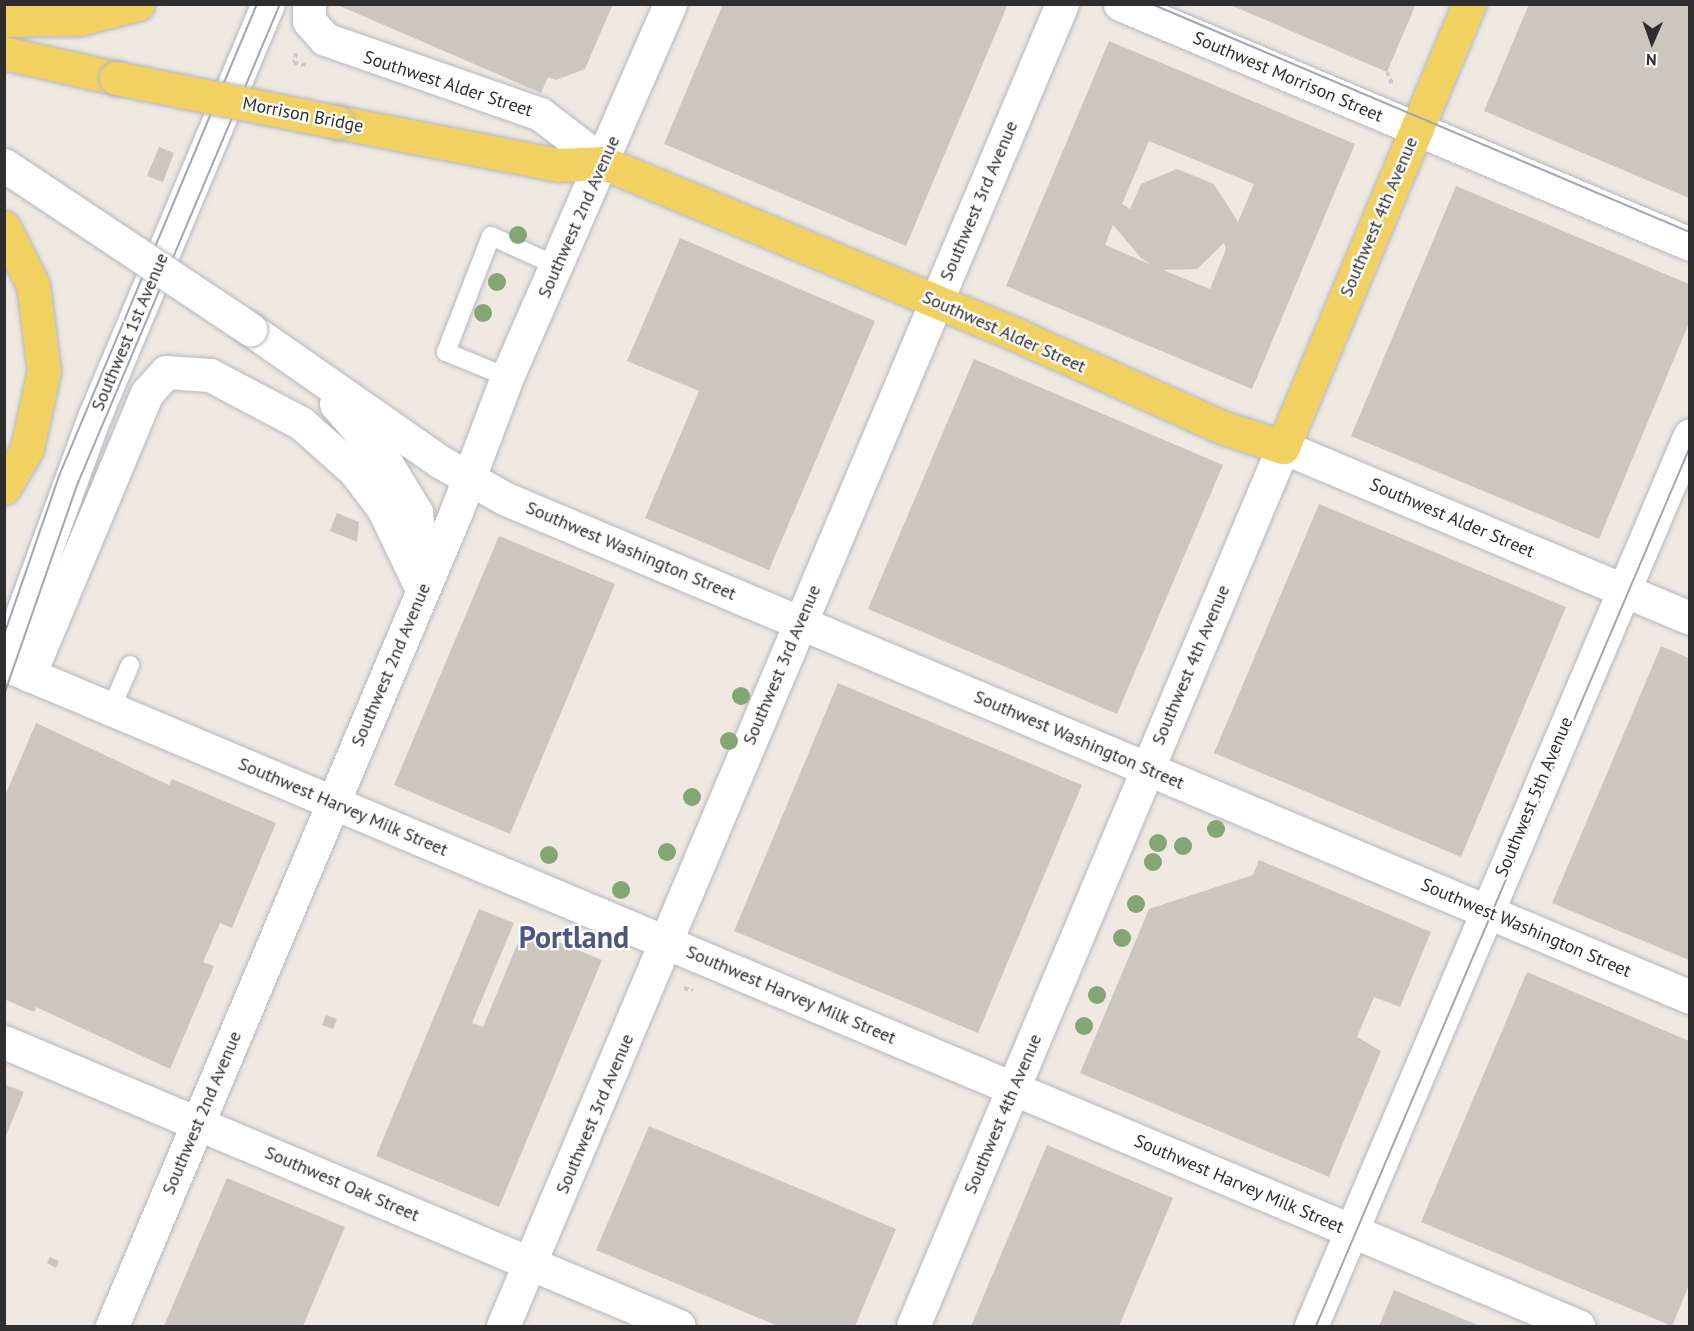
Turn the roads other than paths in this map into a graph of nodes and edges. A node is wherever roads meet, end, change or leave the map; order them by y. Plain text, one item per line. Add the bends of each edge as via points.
1 (138, 4) edge
2 (268, 4) edge
3 (309, 4) edge
4 (670, 4) edge
5 (1062, 4) edge
6 (1120, 4) edge
7 (1469, 4) edge
8 (4, 20) edge
9 (4, 52) edge
10 (1415, 131) junction
11 (604, 163) junction
12 (4, 165) edge
13 (4, 227) edge
14 (1689, 244) edge
15 (559, 267) junction
16 (936, 302) junction
17 (306, 368) junction
18 (507, 377) junction
19 (1689, 435) edge
20 (1283, 447) junction
21 (469, 480) junction
22 (4, 488) edge
23 (1623, 589) junction
24 (422, 591) junction
25 (1689, 618) edge
26 (800, 622) junction
27 (130, 665) dead end
28 (13, 667) edge
29 (111, 709) junction
30 (1147, 769) junction
31 (332, 803) junction
32 (1485, 911) junction
33 (666, 943) junction
34 (1689, 997) edge
35 (4, 1042) edge
36 (1013, 1088) junction
37 (198, 1124) junction
38 (1351, 1231) junction
39 (530, 1264) junction
40 (112, 1326) edge
41 (503, 1326) edge
42 (679, 1326) edge
43 (913, 1326) edge
44 (1311, 1326) edge
45 (1578, 1326) edge

1 - 8 main road via 79,19
2 - 28 main road, Southwest 1st Avenue via 91,426
3 - 11 main road, Southwest Alder Street via 309,21 325,39 540,114
4 - 11 main road, Southwest 2nd Avenue
5 - 16 main road, Southwest 3rd Avenue
6 - 10 main road, Southwest Morrison Street
7 - 10 main road, Southwest 4th Avenue
9 - 11 main road, Morrison Bridge, bridge via 560,165
10 - 14 main road, Southwest Morrison Street
10 - 20 main road, Southwest 4th Avenue
11 - 15 main road, Southwest 2nd Avenue
11 - 16 main road, Southwest Alder Street
12 - 17 main road, bridge
13 - 22 main road, bridge via 33,285 44,371 27,449
15 - 18 main road, Southwest 2nd Avenue
15 - 18 lane via 491,236 446,352
16 - 20 main road, Southwest Alder Street via 1224,428
16 - 26 main road, Southwest 3rd Avenue
17 - 21 main road
17 - 24 main road via 406,492 420,520
18 - 21 main road, Southwest 2nd Avenue
19 - 23 main road, Southwest 5th Avenue
20 - 23 main road, Southwest Alder Street
20 - 30 main road, Southwest 4th Avenue
21 - 24 main road, Southwest 2nd Avenue
21 - 26 main road, Southwest Washington Street
23 - 25 main road, Southwest Alder Street
23 - 32 main road, Southwest 5th Avenue
24 - 28 main road via 383,507 354,470 301,423 210,375 166,372 147,393
24 - 31 main road, Southwest 2nd Avenue
26 - 30 main road, Southwest Washington Street
26 - 33 main road, Southwest 3rd Avenue
27 - 29 lane
28 - 29 main road, Southwest Harvey Milk Street
29 - 31 main road, Southwest Harvey Milk Street
30 - 32 main road, Southwest Washington Street
30 - 36 main road, Southwest 4th Avenue
31 - 33 main road, Southwest Harvey Milk Street
31 - 37 main road, Southwest 2nd Avenue
32 - 34 main road, Southwest Washington Street
32 - 38 main road, Southwest 5th Avenue
33 - 36 main road, Southwest Harvey Milk Street
33 - 39 main road, Southwest 3rd Avenue
35 - 37 main road, Southwest Oak Street
36 - 38 main road, Southwest Harvey Milk Street
36 - 43 main road, Southwest 4th Avenue
37 - 39 main road, Southwest Oak Street
37 - 40 main road, Southwest 2nd Avenue
38 - 44 main road, Southwest 5th Avenue
38 - 45 main road, Southwest Harvey Milk Street
39 - 41 main road, Southwest 3rd Avenue
39 - 42 main road, Southwest Oak Street

